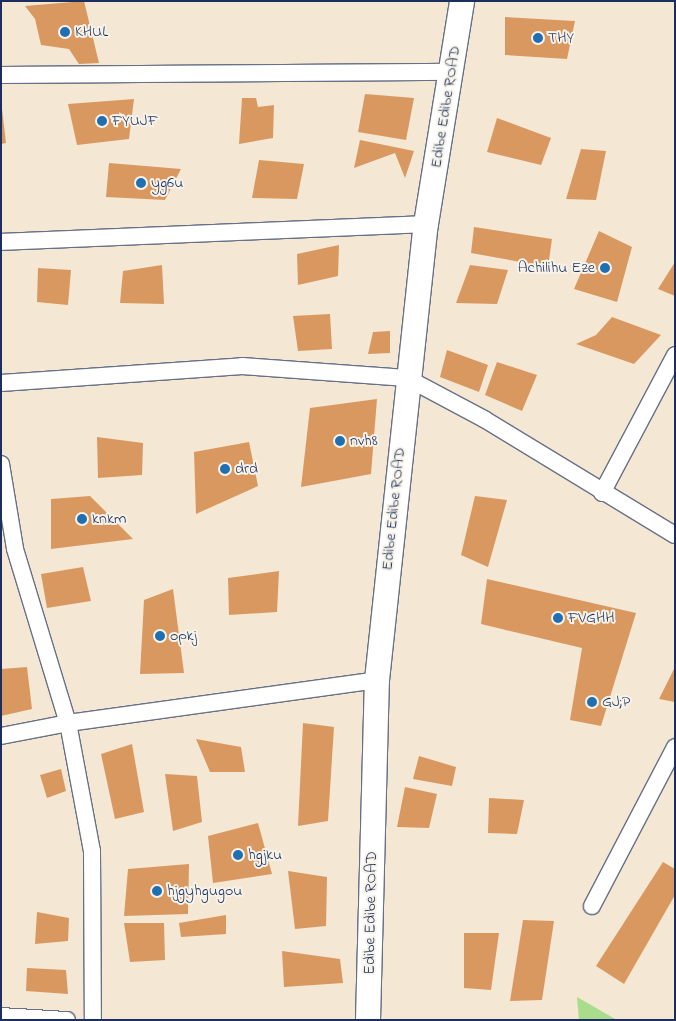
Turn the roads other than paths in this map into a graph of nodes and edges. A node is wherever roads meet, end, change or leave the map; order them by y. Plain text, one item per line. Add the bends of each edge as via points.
1 (462, 1) edge
2 (452, 72) junction
3 (1, 75) edge
4 (426, 224) junction
5 (1, 242) edge
6 (675, 355) edge
7 (407, 378) junction
8 (1, 383) edge
9 (1, 464) edge
10 (602, 493) junction
11 (675, 535) edge
12 (377, 680) junction
13 (68, 722) junction
14 (1, 736) edge
15 (675, 747) edge
16 (592, 906) dead end
17 (1, 1016) edge
18 (68, 1020) edge
19 (93, 1020) edge
20 (368, 1020) edge

1 - 2 main road, Edibe Edibe ROAD
2 - 3 street
2 - 4 main road, Edibe Edibe ROAD
4 - 5 street
4 - 7 main road, Edibe Edibe ROAD
6 - 10 street
7 - 8 street via 242,366
7 - 10 street via 484,419
7 - 12 main road, Edibe Edibe ROAD
9 - 13 street via 18,558
10 - 11 street
12 - 13 street
12 - 20 main road, Edibe Edibe ROAD
13 - 14 street
13 - 19 street via 92,851
15 - 16 street
17 - 18 street

